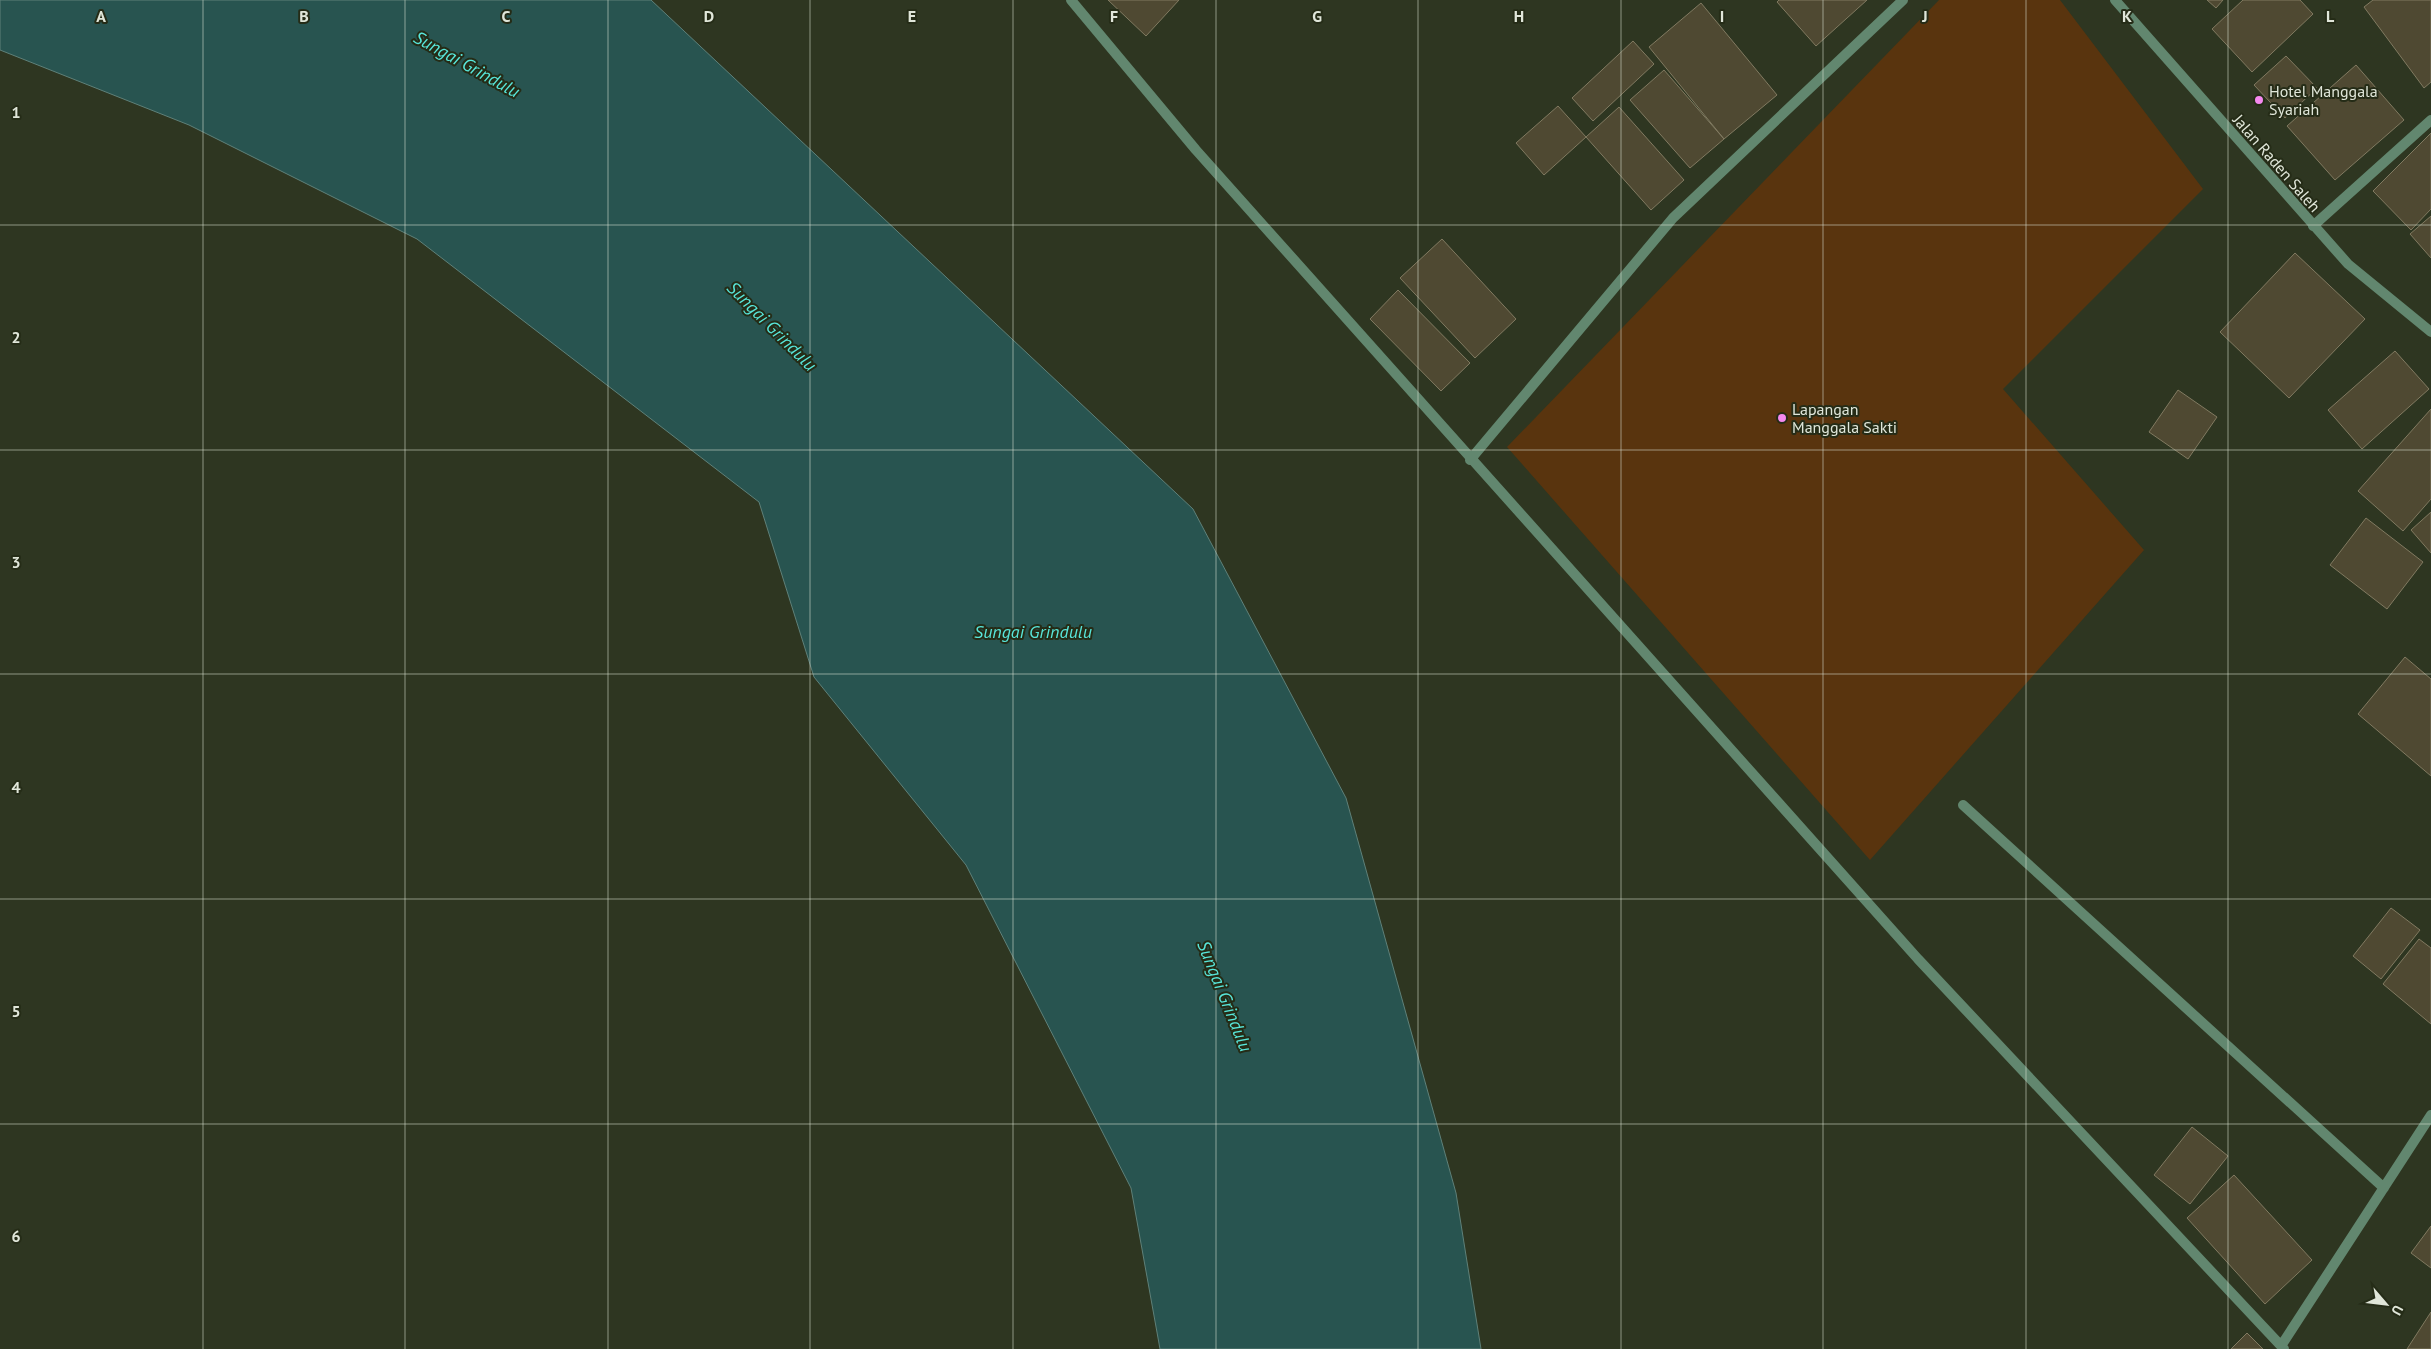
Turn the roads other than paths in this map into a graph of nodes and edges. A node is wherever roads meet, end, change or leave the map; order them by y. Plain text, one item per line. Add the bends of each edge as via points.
1 (1071, 0) edge
2 (1903, 0) edge
3 (2115, 0) edge
4 (2431, 120) edge
5 (2313, 226) junction
6 (2431, 332) edge
7 (1470, 460) junction
8 (1964, 805) dead end
9 (2431, 1115) edge
10 (2384, 1188) junction
11 (2282, 1347) edge

1 - 7 street via 1196,150
2 - 7 street via 1673,218
3 - 5 street, Jalan Raden Saleh
4 - 5 street
5 - 6 street, Jalan Raden Saleh via 2348,264
7 - 11 street via 1918,959
8 - 10 street
9 - 10 street
10 - 11 street

